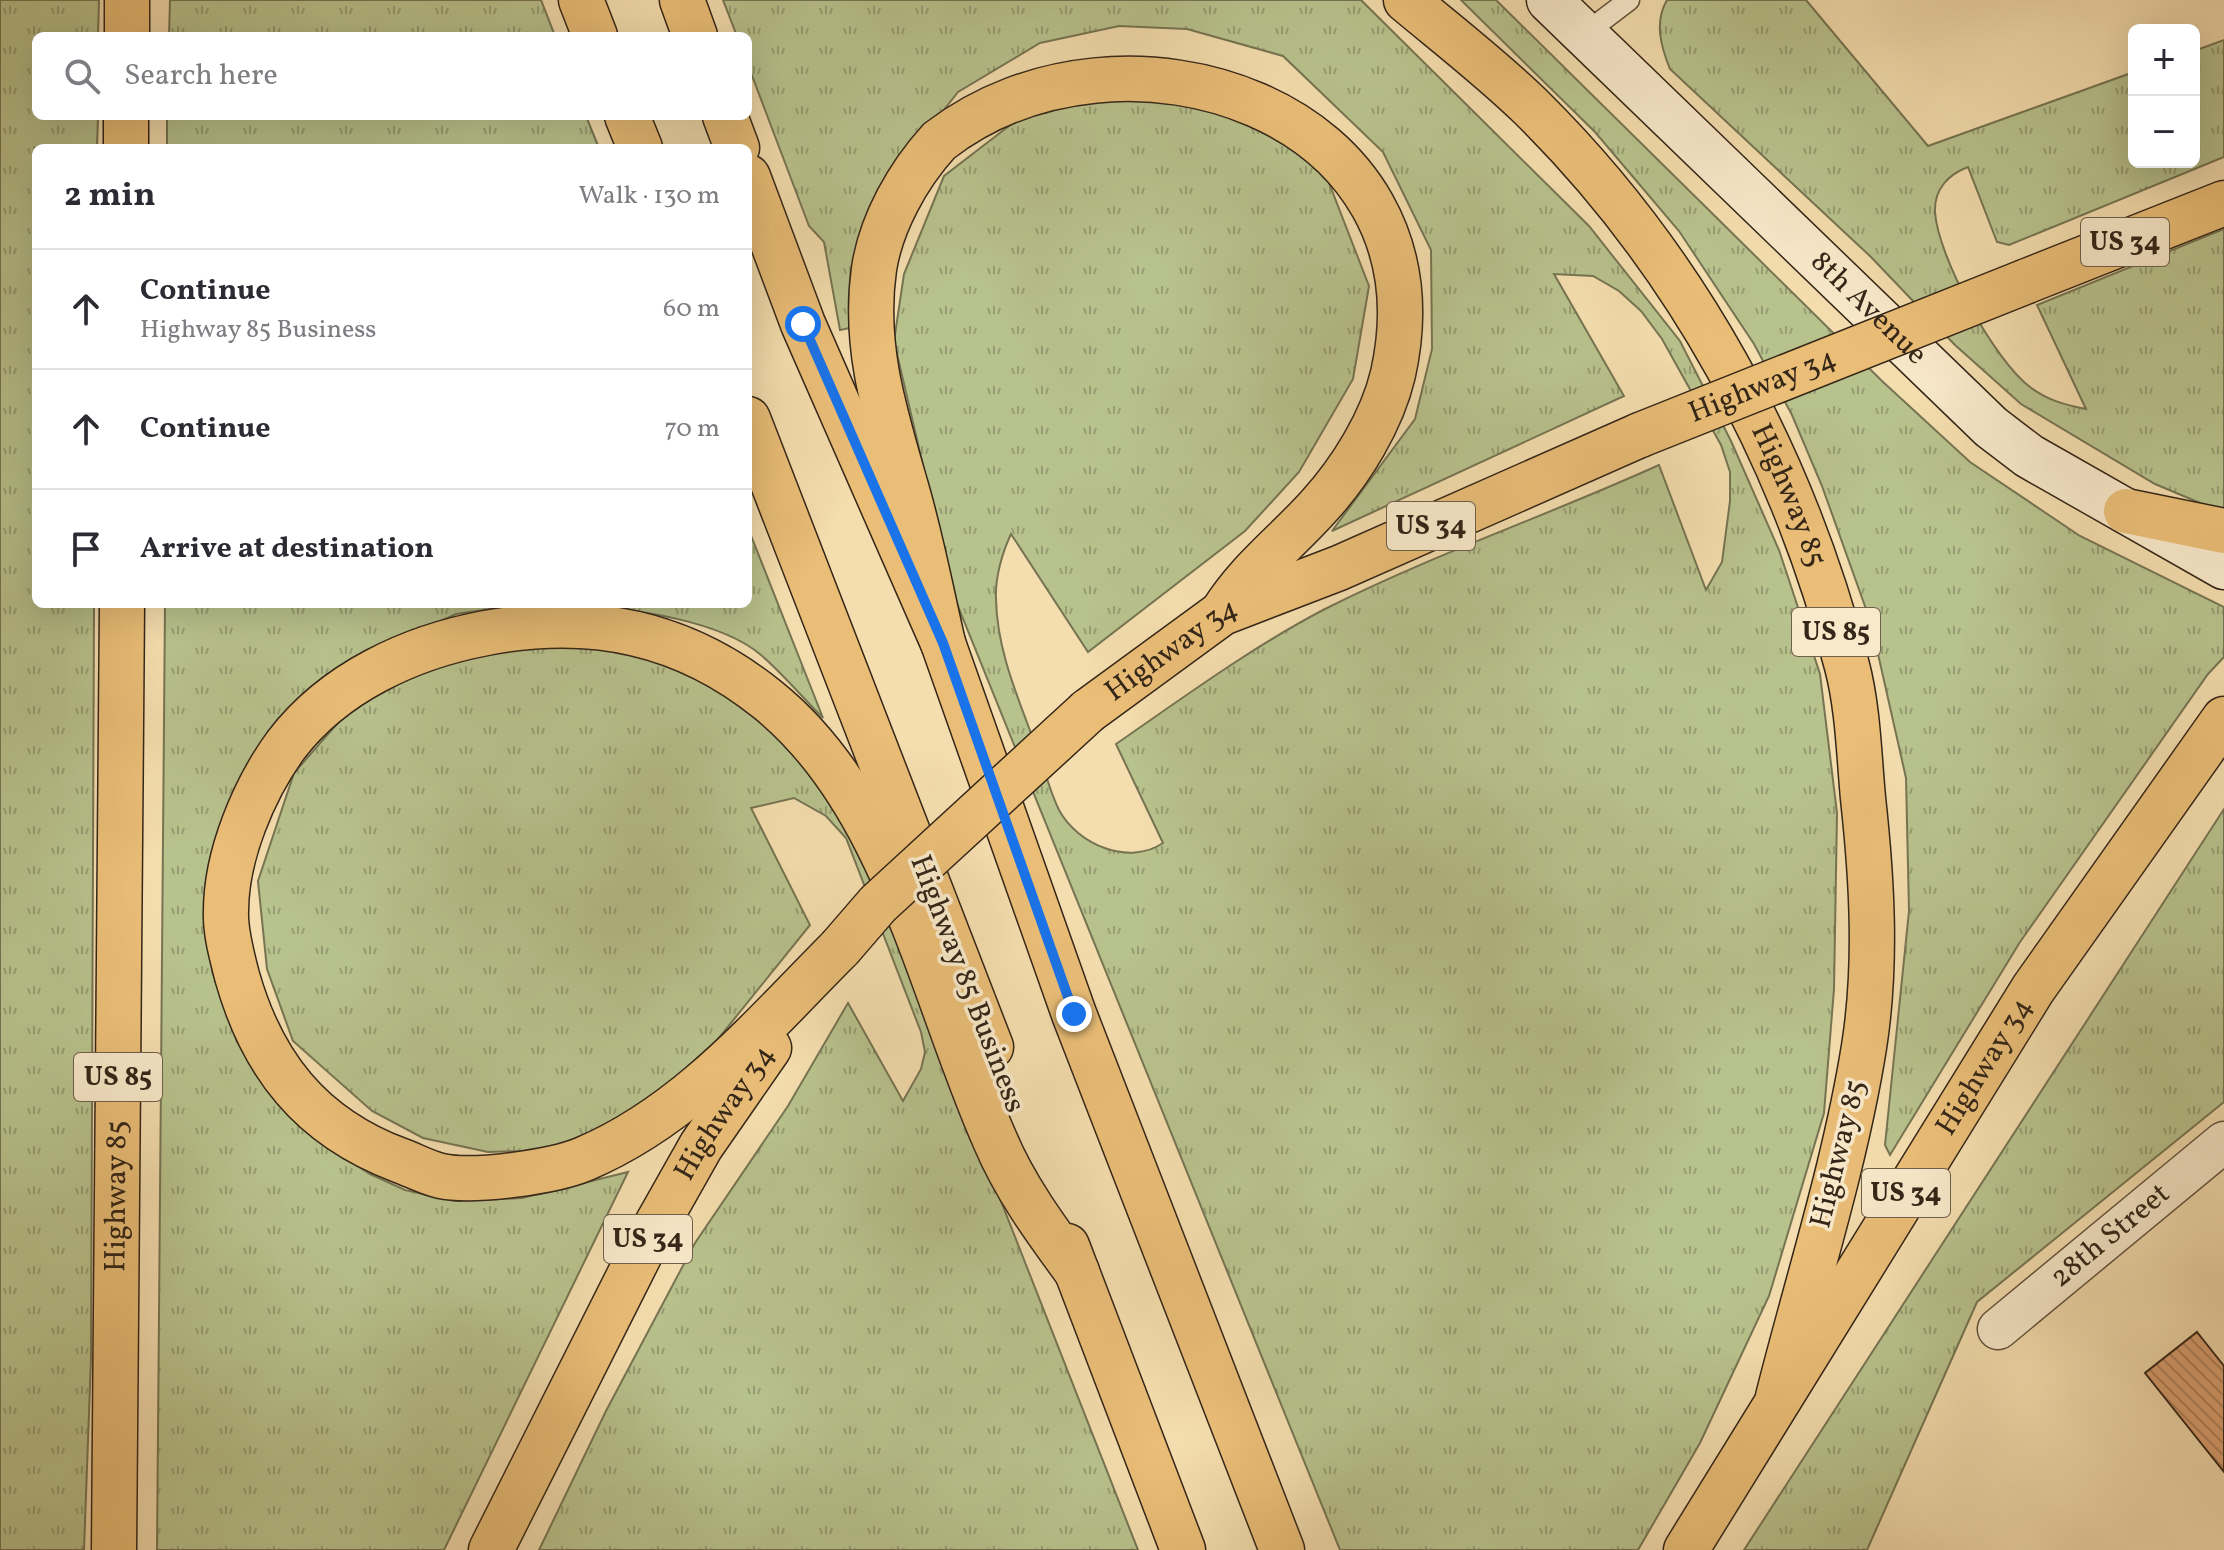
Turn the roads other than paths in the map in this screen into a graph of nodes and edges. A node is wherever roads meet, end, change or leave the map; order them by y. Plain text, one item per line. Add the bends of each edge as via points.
1 (127, 0) edge
2 (581, 0) edge
3 (682, 0) edge
4 (1406, 0) edge
5 (1549, 0) edge
6 (1629, 0) edge
7 (127, 32) edge
8 (593, 32) edge
9 (694, 32) edge
10 (1583, 35) junction
11 (126, 120) edge
12 (629, 120) edge
13 (726, 120) edge
14 (126, 144) edge
15 (638, 144) edge
16 (736, 144) edge
17 (752, 188) edge
18 (2224, 203) edge
19 (752, 429) edge
20 (2126, 511) junction
21 (2224, 531) edge
22 (2224, 567) edge
23 (122, 608) edge
24 (1222, 613) junction
25 (943, 643) junction
26 (2224, 719) edge
27 (2224, 771) edge
28 (2107, 884) junction
29 (840, 948) junction
30 (2224, 1142) edge
31 (1077, 1272) junction
32 (1998, 1329) dead end
33 (1778, 1397) junction
34 (114, 1550) edge
35 (491, 1550) edge
36 (1183, 1550) edge
37 (1282, 1550) edge
38 (1686, 1550) edge

1 - 7 main road
2 - 8 main road
3 - 9 main road
4 - 33 main road, Highway 85 / US 85 via 1530,107 1590,173 1671,274 1718,345 1765,436 1848,669 1873,902 1864,1046
5 - 10 main road, 8th Avenue
6 - 10 lane
10 - 20 main road, 8th Avenue via 1991,427 2029,456
11 - 14 main road
12 - 15 main road
13 - 16 main road
17 - 25 main road via 803,324
18 - 24 main road, Highway 34 / US 34, bridge via 1640,435 1339,568
19 - 31 main road, Highway 85 Business
20 - 21 main road
20 - 22 main road, 8th Avenue
23 - 34 main road, Highway 85 / US 85
24 - 25 main road via 1244,579 1321,504 1362,449 1392,377 1402,310 1393,248 1363,176 1292,102 1216,66 1173,54 1127,53 1061,62 990,96 961,117 905,186 874,267 870,338 882,411 907,489
24 - 29 main road, Highway 34 / US 34, bridge via 1088,711 878,904
25 - 37 main road via 1074,1014
26 - 28 main road, Highway 34 / US 34
27 - 28 main road
28 - 33 main road, Highway 34 / US 34 via 2033,989
29 - 31 main road via 700,1089 613,1145 577,1162 520,1175 444,1177 380,1153 325,1121 287,1082 250,1022 225,912 232,868 254,798 287,744 323,706 381,666 443,641 530,625 595,624 713,660 771,702 831,763 877,837 996,1145 1044,1228
29 - 35 main road, Highway 34 / US 34 via 701,1146 640,1254
30 - 32 street, 28th Street
31 - 36 main road, Highway 85 Business
33 - 38 main road, Highway 34 / US 34

